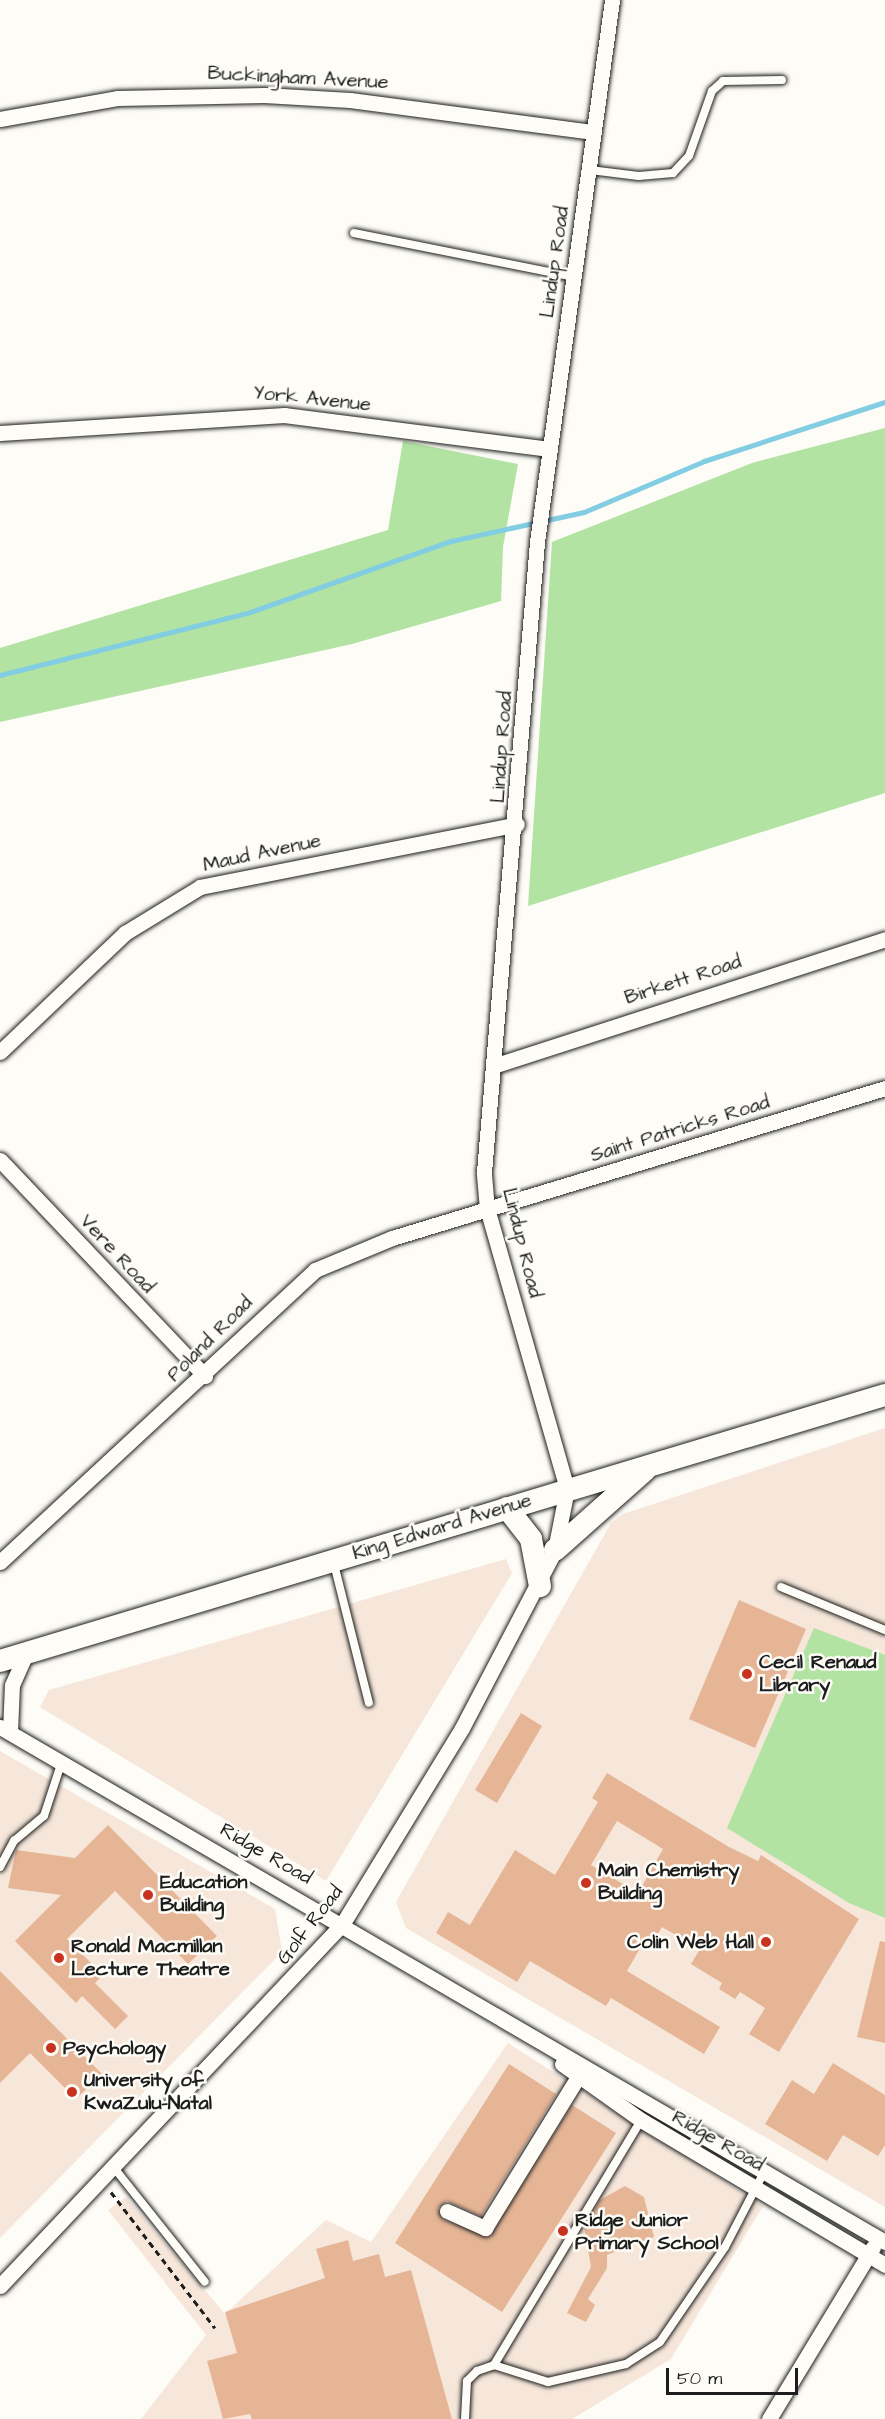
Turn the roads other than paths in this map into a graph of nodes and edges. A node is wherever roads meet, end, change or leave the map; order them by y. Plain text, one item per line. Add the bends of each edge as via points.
1 (612, 0) edge
2 (782, 80) dead end
3 (0, 119) edge
4 (594, 132) junction
5 (590, 170) junction
6 (354, 233) dead end
7 (575, 277) junction
8 (0, 433) edge
9 (548, 449) junction
10 (517, 824) junction
11 (885, 939) edge
12 (0, 1052) edge
13 (496, 1065) junction
14 (885, 1088) edge
15 (0, 1160) edge
16 (487, 1209) junction
17 (204, 1376) junction
18 (885, 1395) edge
19 (653, 1463) junction
20 (567, 1489) junction
21 (507, 1508) junction
22 (555, 1550) junction
23 (333, 1560) junction
24 (0, 1562) edge
25 (540, 1586) junction
26 (781, 1587) dead end
27 (885, 1630) edge
28 (26, 1653) junction
29 (0, 1661) edge
30 (369, 1703) dead end
31 (5, 1730) edge
32 (63, 1759) junction
33 (0, 1867) edge
34 (344, 1923) junction
35 (537, 2044) junction
36 (578, 2077) junction
37 (641, 2120) junction
38 (115, 2169) junction
39 (764, 2172) junction
40 (756, 2187) junction
41 (447, 2211) dead end
42 (882, 2240) edge
43 (869, 2255) junction
44 (885, 2265) edge
45 (205, 2282) dead end
46 (0, 2286) edge
47 (494, 2365) junction
48 (465, 2419) edge
49 (769, 2419) edge

1 - 4 street, Lindup Road
2 - 5 lane via 723,81 712,91 689,156 673,173 639,176
3 - 4 street, Buckingham Avenue via 118,98 264,95 361,101
4 - 5 street, Lindup Road
5 - 7 street, Lindup Road
6 - 7 lane
7 - 9 street, Lindup Road
8 - 9 street, York Avenue via 284,414
9 - 10 street, Lindup Road via 537,542
10 - 12 street, Maud Avenue via 200,887 125,933
10 - 13 street, Lindup Road
11 - 13 street, Birkett Road
13 - 16 street, Lindup Road via 484,1172
14 - 16 street, Saint Patricks Road
15 - 17 street, Vere Road
16 - 17 street, Poland Road via 352,1251 315,1270
16 - 20 street, Lindup Road
17 - 24 street, Poland Road
18 - 19 street, King Edward Avenue
19 - 20 street, King Edward Avenue
19 - 22 street
20 - 21 street, King Edward Avenue
20 - 22 street, Golf Road
21 - 23 street, King Edward Avenue
21 - 25 street via 531,1539
22 - 25 street, Golf Road
23 - 28 street, King Edward Avenue
23 - 30 lane
25 - 34 street, Golf Road via 462,1728
26 - 27 lane
28 - 29 street, King Edward Avenue
28 - 31 street via 12,1686
31 - 32 street, Ridge Road
32 - 33 lane via 44,1816 10,1846
32 - 34 street, Ridge Road
34 - 35 street, Ridge Road
34 - 38 street, Golf Road
35 - 36 street, Ridge Road
35 - 39 street, Ridge Road
36 - 37 street, Ridge Road
36 - 41 street via 485,2228
37 - 40 street, Ridge Road
37 - 47 lane
38 - 45 lane
38 - 46 street, Golf Road
39 - 40 lane
39 - 42 street, Ridge Road
40 - 43 street, Ridge Road
40 - 47 lane via 681,2318 644,2354 591,2374 548,2382
42 - 43 street
43 - 44 street, Ridge Road
43 - 49 street
47 - 48 lane via 467,2381

